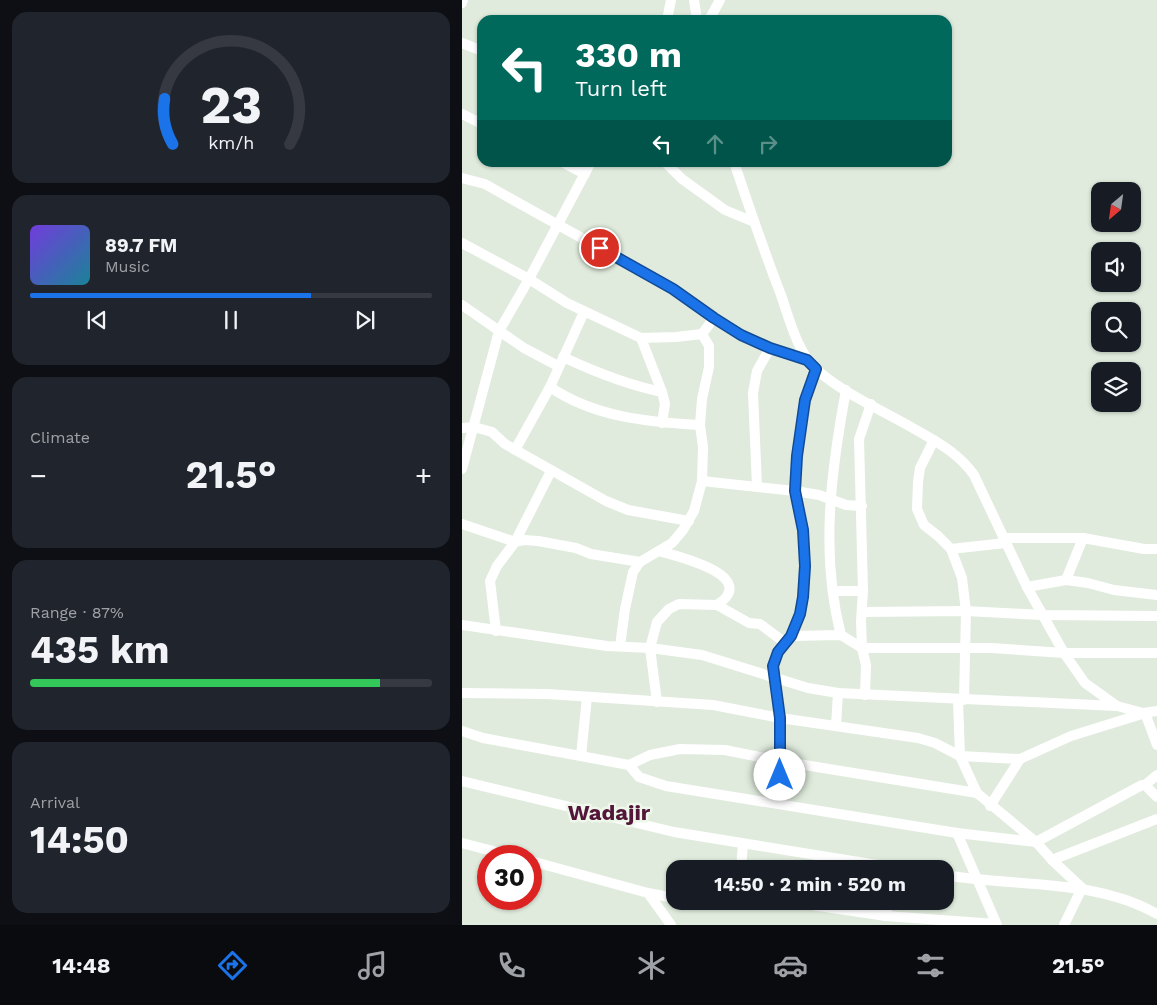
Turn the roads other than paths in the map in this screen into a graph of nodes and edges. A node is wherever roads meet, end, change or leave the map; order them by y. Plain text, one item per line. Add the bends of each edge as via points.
1 (671, 0) edge
2 (694, 0) edge
3 (720, 0) edge
4 (668, 15) edge
5 (696, 15) edge
6 (712, 15) edge
7 (462, 43) edge
8 (477, 49) edge
9 (462, 114) edge
10 (477, 122) edge
11 (572, 167) edge
12 (588, 167) edge
13 (670, 167) edge
14 (736, 167) edge
15 (585, 174) junction
16 (462, 178) edge
17 (754, 222) junction
18 (557, 225) junction
19 (462, 243) edge
20 (528, 280) junction
21 (462, 305) edge
22 (584, 312) junction
23 (714, 318) junction
24 (499, 331) junction
25 (702, 334) junction
26 (641, 338) junction
27 (770, 348) junction
28 (563, 357) junction
29 (807, 360) junction
30 (558, 366) junction
31 (816, 369) junction
32 (550, 387) junction
33 (846, 390) junction
34 (662, 392) junction
35 (871, 404) junction
36 (662, 423) junction
37 (700, 425) junction
38 (474, 427) junction
39 (462, 428) edge
40 (934, 440) junction
41 (515, 450) junction
42 (463, 463) edge
43 (551, 471) junction
44 (702, 481) junction
45 (757, 486) junction
46 (795, 491) junction
47 (831, 500) junction
48 (862, 506) junction
49 (688, 520) junction
50 (462, 524) edge
51 (1083, 538) junction
52 (1004, 540) junction
53 (515, 542) junction
54 (951, 549) junction
55 (1156, 549) edge
56 (659, 551) junction
57 (640, 562) junction
58 (1066, 580) junction
59 (1027, 587) junction
60 (834, 591) junction
61 (863, 591) junction
62 (1156, 595) edge
63 (717, 605) junction
64 (966, 611) junction
65 (862, 612) junction
66 (1042, 615) junction
67 (1156, 616) edge
68 (462, 625) edge
69 (496, 631) junction
70 (841, 635) junction
71 (788, 639) junction
72 (620, 646) junction
73 (650, 648) junction
74 (862, 648) junction
75 (965, 648) junction
76 (1156, 653) edge
77 (1064, 654) junction
78 (775, 678) junction
79 (462, 693) edge
80 (838, 693) junction
81 (865, 695) junction
82 (587, 697) junction
83 (961, 700) junction
84 (657, 702) junction
85 (1116, 706) junction
86 (1156, 711) edge
87 (1144, 713) junction
88 (780, 718) junction
89 (836, 726) junction
90 (462, 731) edge
91 (1156, 745) edge
92 (581, 756) junction
93 (960, 756) junction
94 (1020, 759) junction
95 (780, 761) junction
96 (629, 765) junction
97 (1156, 775) edge
98 (462, 780) edge
99 (1145, 784) junction
100 (977, 793) junction
101 (1156, 797) edge
102 (780, 804) junction
103 (990, 806) junction
104 (1156, 819) edge
105 (957, 834) junction
106 (1036, 842) junction
107 (462, 843) edge
108 (743, 844) junction
109 (477, 847) edge
110 (742, 860) edge
111 (845, 860) edge
112 (1052, 860) junction
113 (542, 864) edge
114 (954, 878) edge
115 (977, 881) junction
116 (1082, 888) junction
117 (648, 893) junction
118 (666, 896) edge
119 (846, 910) edge
120 (887, 910) edge
121 (1156, 914) edge
122 (886, 916) junction
123 (671, 925) edge
124 (997, 925) edge
125 (1064, 925) edge

1 - 4 street
2 - 5 street
3 - 6 street
7 - 8 street
9 - 10 street
11 - 15 street
12 - 15 street
13 - 17 street via 725,210
14 - 17 street
15 - 18 street
16 - 18 street via 485,184
17 - 29 street
18 - 20 street
18 - 23 street via 673,289
19 - 20 street
20 - 22 street
20 - 24 street
21 - 24 street
22 - 26 street
22 - 28 street
23 - 25 street
23 - 27 street
24 - 30 street
24 - 38 street
25 - 26 street
25 - 37 street via 709,346 709,366
26 - 34 street
27 - 29 street
27 - 45 street via 757,371 753,393
28 - 30 street
28 - 34 street via 639,387
29 - 31 street
30 - 32 street
31 - 33 street
31 - 46 street via 805,400
32 - 36 street via 566,398 612,414
32 - 41 street
33 - 35 street
33 - 47 street
34 - 36 street via 666,404
35 - 40 street
35 - 48 street via 859,439
36 - 37 street
37 - 44 street
38 - 39 street
38 - 41 street via 492,432 498,440
38 - 42 street
40 - 52 street via 953,452 974,475
40 - 54 street via 920,468 917,509 924,525
41 - 43 street
43 - 49 street via 628,510
43 - 53 street
44 - 45 street
44 - 49 street via 694,511
45 - 46 street
46 - 47 street
46 - 71 street via 803,530 805,566 800,614
47 - 48 street
47 - 60 street via 828,529
48 - 61 street
49 - 56 street via 672,543
50 - 53 street
51 - 52 street
51 - 55 street
51 - 58 street
52 - 54 street
52 - 59 street
53 - 57 street via 538,541
53 - 69 street via 490,580
54 - 64 street via 962,578
56 - 57 street
56 - 63 street via 708,566 723,576 730,587
57 - 72 street via 633,572
58 - 59 street
58 - 62 street
59 - 66 street
60 - 61 street
60 - 70 street
61 - 65 street
63 - 71 street
63 - 73 street via 679,604 669,609 656,622
64 - 65 street
64 - 66 street
64 - 75 street
65 - 74 street
66 - 67 street
66 - 77 street
68 - 69 street
69 - 72 street
70 - 71 street
70 - 74 street
71 - 78 street via 773,666
72 - 73 street
73 - 78 street via 702,655
73 - 84 street
74 - 75 street
74 - 81 street via 866,665
75 - 77 street
75 - 83 street
76 - 77 street
77 - 85 street via 1085,683
78 - 80 street
78 - 88 street
79 - 82 street
80 - 81 street
80 - 89 street
81 - 83 street
82 - 84 street
82 - 92 street
83 - 85 street
83 - 93 street
84 - 88 street via 713,705
85 - 87 street
86 - 87 street
87 - 91 street
87 - 94 street via 1071,736
88 - 89 street
88 - 95 street
89 - 93 street via 918,738
90 - 92 street
92 - 96 street
93 - 94 street
93 - 100 street
94 - 103 street
95 - 96 street via 725,750 680,749 650,755
95 - 100 street
95 - 102 street
96 - 102 street via 639,777 666,786
97 - 99 street
98 - 108 street via 674,832
99 - 101 street
99 - 106 street
100 - 103 street
102 - 105 street
103 - 106 street
104 - 112 street
105 - 106 street
105 - 115 street
106 - 112 street
107 - 109 street
108 - 110 street
108 - 111 street
112 - 116 street
113 - 117 street
114 - 115 street
115 - 116 street
115 - 124 street
116 - 121 street via 1138,904
116 - 125 street
117 - 118 street
117 - 123 street
119 - 122 street
120 - 122 street
122 - 124 street

